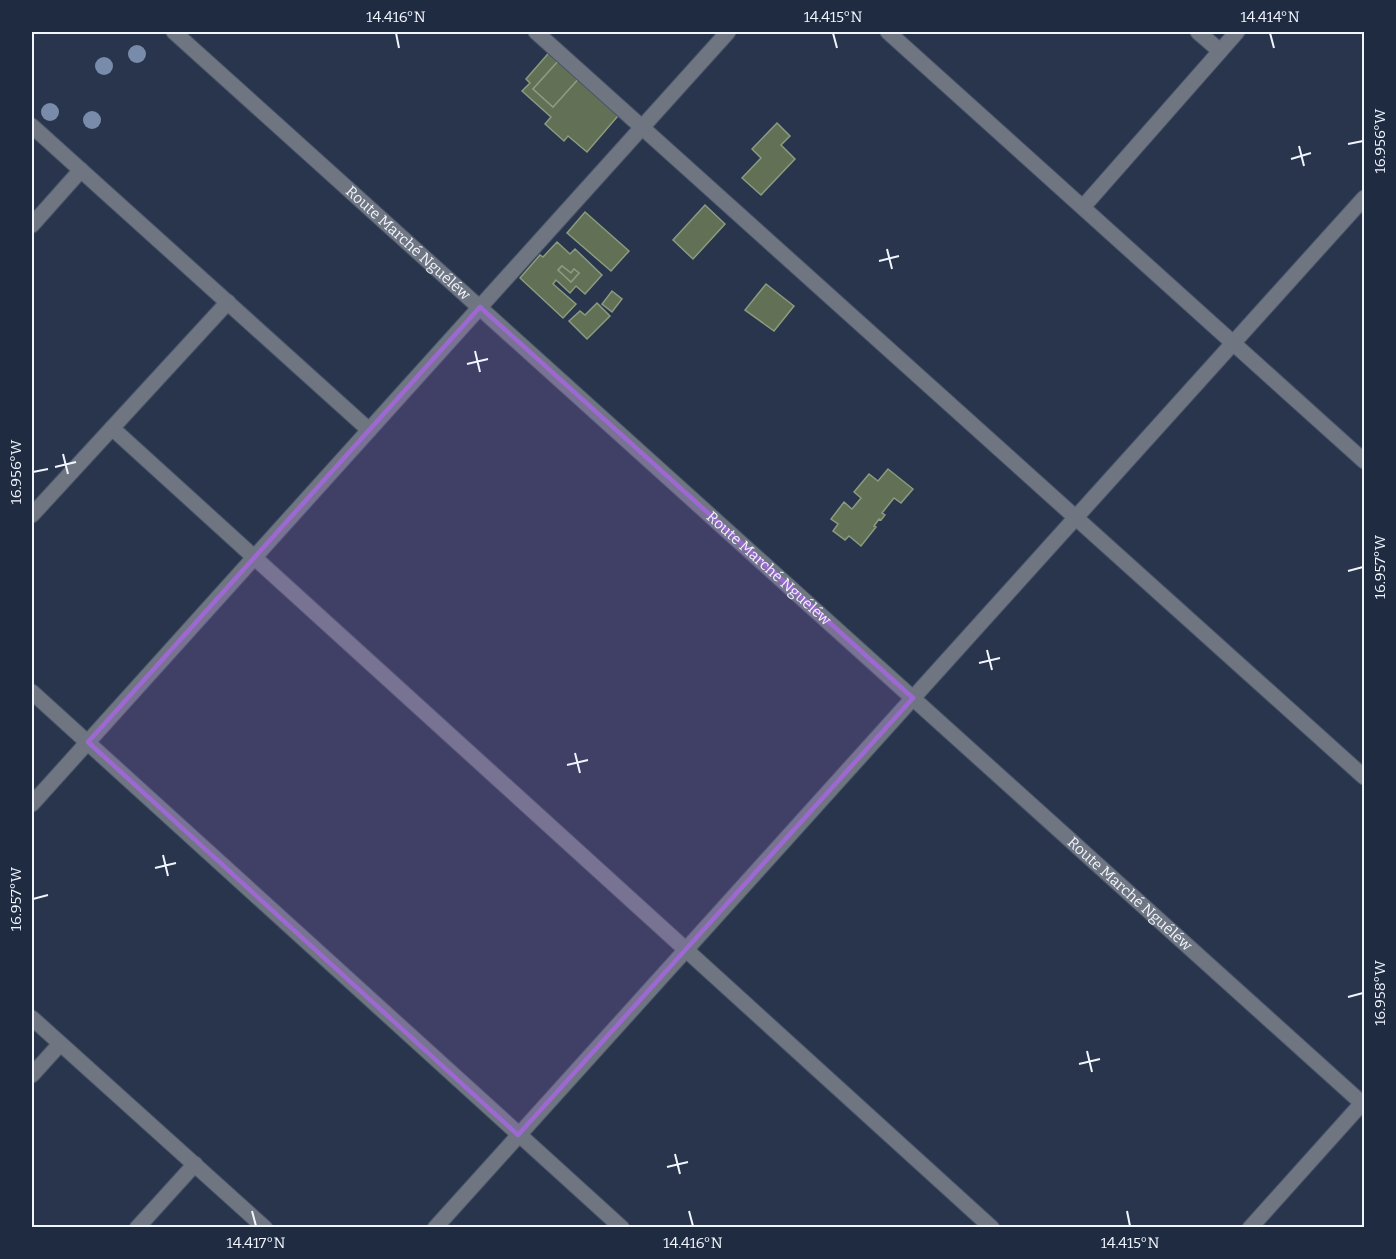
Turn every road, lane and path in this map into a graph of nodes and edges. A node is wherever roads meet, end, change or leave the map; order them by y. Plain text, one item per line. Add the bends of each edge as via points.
1 (174, 32) edge
2 (536, 32) edge
3 (728, 32) edge
4 (888, 32) edge
5 (1198, 32) edge
6 (1237, 32) edge
7 (1220, 51) junction
8 (32, 126) edge
9 (642, 127) junction
10 (81, 170) junction
11 (1365, 198) edge
12 (1083, 207) junction
13 (32, 225) edge
14 (228, 302) junction
15 (480, 307) junction
16 (1233, 343) junction
17 (112, 428) junction
18 (369, 430) junction
19 (1365, 461) edge
20 (32, 514) edge
21 (1076, 518) junction
22 (254, 557) junction
23 (32, 692) edge
24 (914, 698) junction
25 (88, 742) junction
26 (1365, 777) edge
27 (32, 804) edge
28 (686, 949) junction
29 (32, 1018) edge
30 (60, 1044) junction
31 (32, 1076) edge
32 (1364, 1103) edge
33 (518, 1135) junction
34 (195, 1164) junction
35 (137, 1227) edge
36 (265, 1227) edge
37 (435, 1227) edge
38 (622, 1227) edge
39 (992, 1227) edge
40 (1250, 1227) edge

1 - 15 street, Route Marché Nguéléw
2 - 9 street
3 - 9 street
4 - 12 street
5 - 7 street
6 - 7 street
7 - 12 street
8 - 10 street
9 - 15 street
9 - 21 street
10 - 13 street
10 - 14 street
11 - 16 street
12 - 16 street
14 - 17 street
14 - 18 street
15 - 18 street
15 - 24 street, Route Marché Nguéléw
16 - 19 street
16 - 21 street
17 - 20 street
17 - 22 street
18 - 22 street
21 - 24 street
21 - 26 street
22 - 25 street
22 - 28 street
23 - 25 street
24 - 28 street
24 - 32 street, Route Marché Nguéléw
25 - 27 street
25 - 33 street
28 - 33 street
28 - 39 street
29 - 30 street
30 - 31 street
30 - 34 street
32 - 40 street
33 - 37 street
33 - 38 street
34 - 35 street
34 - 36 street

